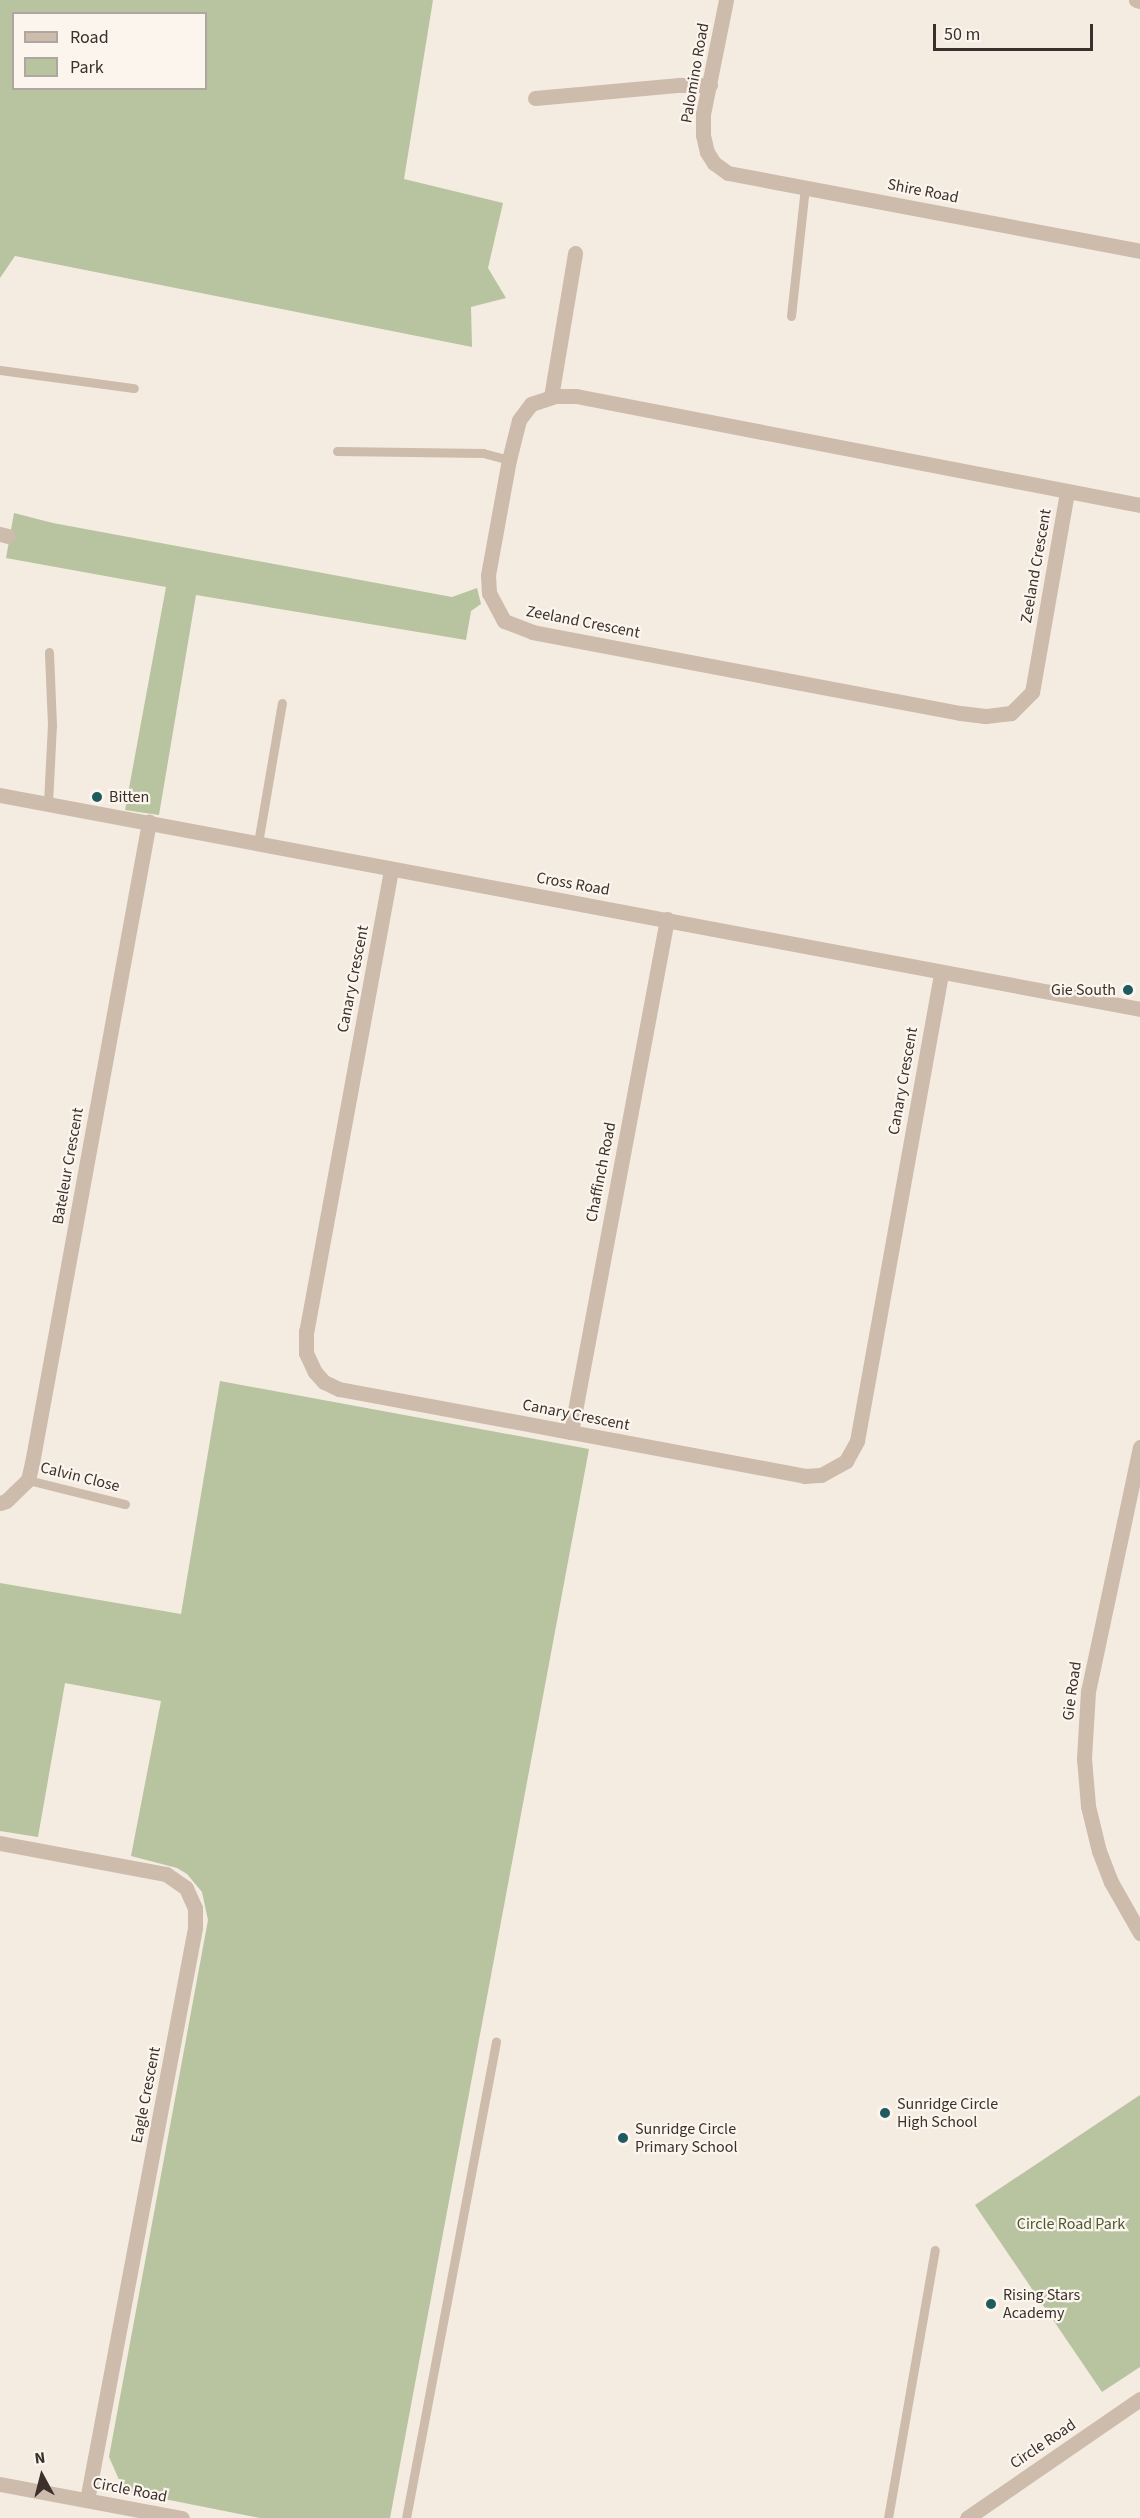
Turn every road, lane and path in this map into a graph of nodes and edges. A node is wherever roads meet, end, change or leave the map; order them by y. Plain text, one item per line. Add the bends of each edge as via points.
1 (726, 0) edge
2 (710, 85) junction
3 (535, 98) dead end
4 (707, 152) joint
5 (805, 188) junction
6 (1140, 251) edge
7 (575, 253) dead end
8 (791, 316) dead end
9 (0, 370) edge
10 (134, 388) dead end
11 (551, 397) junction
12 (337, 451) dead end
13 (509, 460) junction
14 (1067, 492) junction
15 (1140, 505) edge
16 (49, 652) dead end
17 (282, 703) dead end
18 (0, 795) edge
19 (48, 803) junction
20 (149, 822) junction
21 (258, 843) junction
22 (392, 870) junction
23 (667, 919) junction
24 (940, 972) junction
25 (1140, 1009) edge
26 (572, 1432) junction
27 (1140, 1448) edge
28 (28, 1480) junction
29 (0, 1503) edge
30 (125, 1504) dead end
31 (0, 1843) edge
32 (1140, 1934) edge
33 (496, 2041) dead end
34 (935, 2250) dead end
35 (1140, 2399) edge
36 (0, 2484) edge
37 (87, 2500) junction
38 (183, 2518) edge
39 (406, 2518) edge
40 (888, 2518) edge
41 (967, 2518) edge

1 - 2 street, Palomino Road
2 - 3 street
2 - 4 street, Palomino Road via 703,114
4 - 5 street, Shire Road via 728,173
5 - 6 street, Shire Road
5 - 8 lane
7 - 11 street
9 - 10 lane
11 - 13 street, Zeeland Crescent via 531,404 523,412
11 - 14 street, Zeeland Crescent via 576,396
12 - 13 lane via 483,453
13 - 14 street, Zeeland Crescent via 488,585 493,606 504,621 517,628 985,716 1011,713 1032,692
14 - 15 street, Zeeland Crescent
16 - 19 lane via 52,725
17 - 21 lane
18 - 19 street, Cross Road
19 - 20 street, Cross Road
20 - 21 street, Cross Road
20 - 28 street, Bateleur Crescent
21 - 22 street, Cross Road
22 - 23 street, Cross Road
22 - 26 street, Canary Crescent via 306,1331 306,1353 324,1382 339,1389
23 - 24 street, Cross Road
23 - 26 street, Chaffinch Road
24 - 25 street, Cross Road
24 - 26 street, Canary Crescent via 856,1441 846,1461 821,1475 805,1476
27 - 32 street, Gie Road via 1088,1691 1084,1758 1088,1806 1099,1851
28 - 29 street
28 - 30 lane, Calvin Close
31 - 37 street, Eagle Crescent via 166,1874 186,1888 195,1908 195,1928
33 - 39 lane
34 - 40 lane
35 - 41 street, Circle Road
36 - 37 street, Circle Road
37 - 38 street, Circle Road

